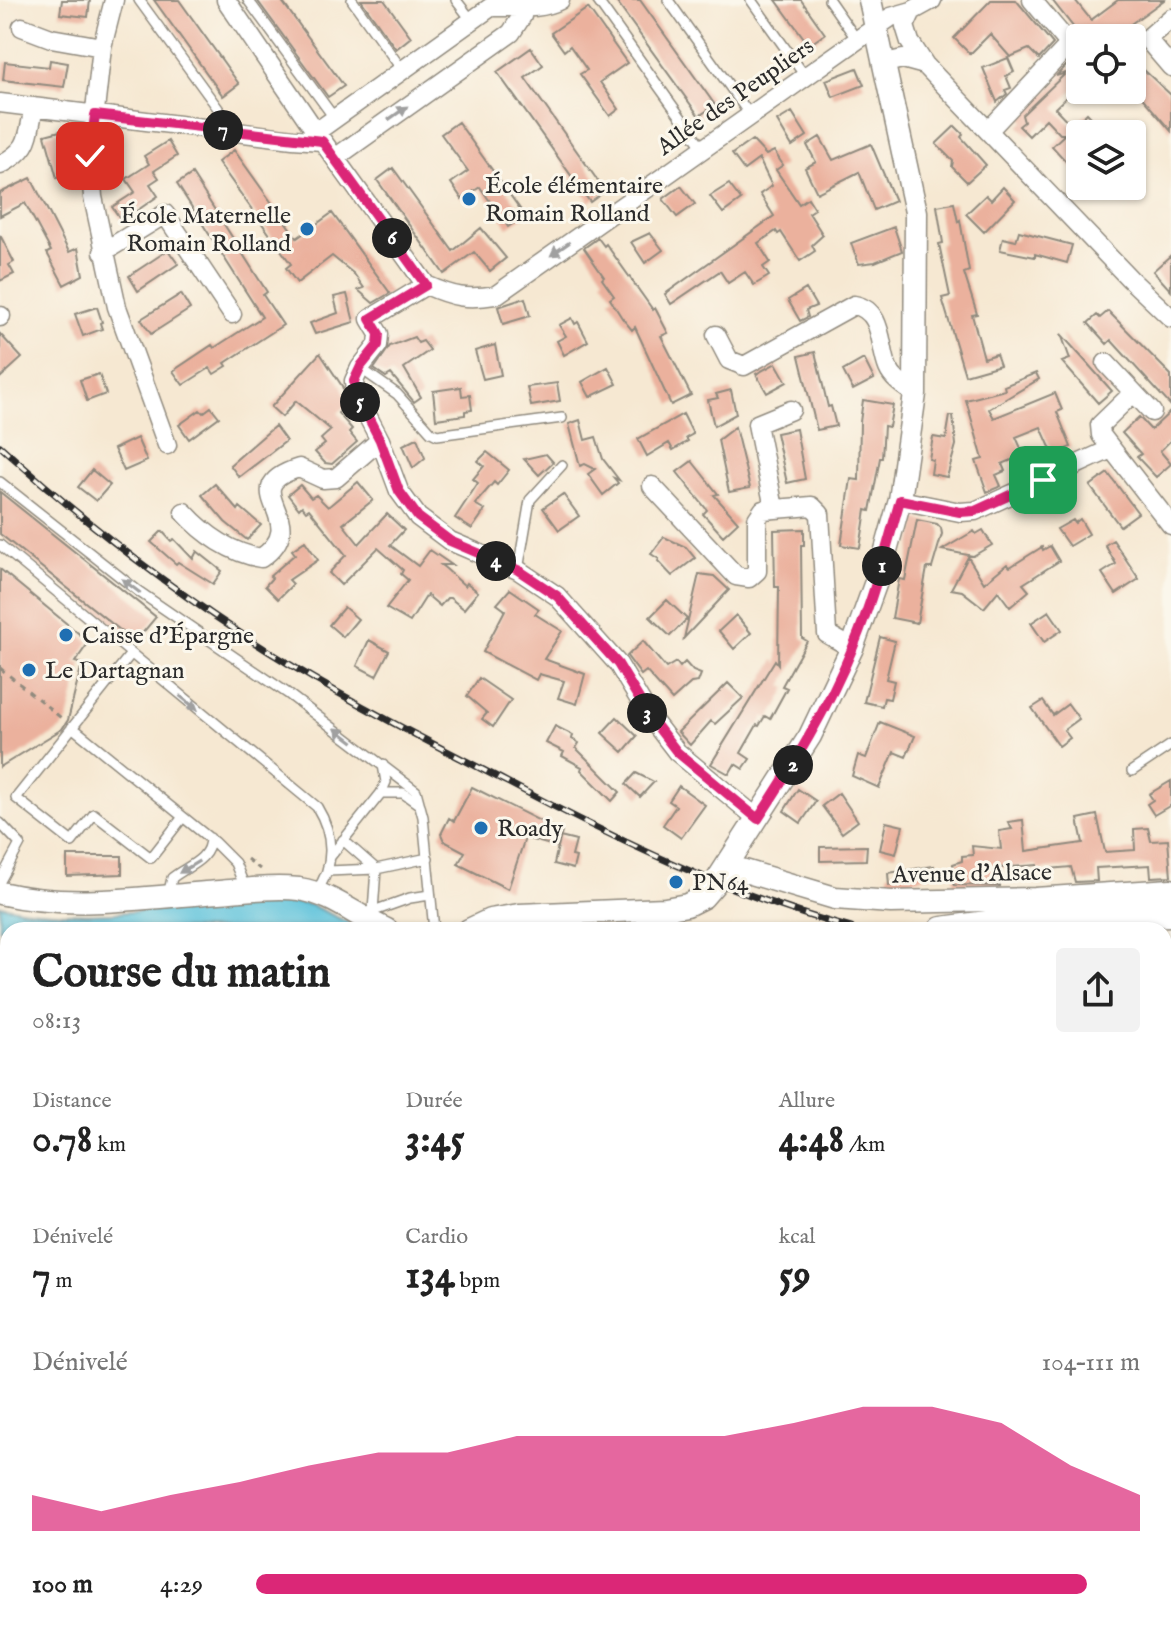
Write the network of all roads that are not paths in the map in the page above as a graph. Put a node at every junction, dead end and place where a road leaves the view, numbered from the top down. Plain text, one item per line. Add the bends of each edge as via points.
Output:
1 (114, 0) edge
2 (139, 0) edge
3 (352, 0) edge
4 (456, 0) edge
5 (560, 0) edge
6 (597, 0) edge
7 (668, 0) edge
8 (751, 0) edge
9 (829, 0) edge
10 (870, 0) edge
11 (932, 0) edge
12 (1032, 0) edge
13 (237, 2) edge
14 (522, 3) edge
15 (912, 11) junction
16 (1171, 18) edge
17 (472, 21) junction
18 (22, 27) dead end
19 (871, 34) junction
20 (102, 47) junction
21 (920, 57) junction
22 (885, 63) junction
23 (1171, 67) edge
24 (403, 71) junction
25 (805, 76) junction
26 (0, 103) edge
27 (34, 107) junction
28 (95, 115) junction
29 (750, 115) junction
30 (335, 119) junction
31 (988, 131) junction
32 (234, 132) junction
33 (319, 136) junction
34 (702, 147) junction
35 (335, 158) junction
36 (0, 165) edge
37 (103, 252) junction
38 (426, 285) junction
39 (232, 314) dead end
40 (1171, 318) edge
41 (716, 335) dead end
42 (1106, 363) dead end
43 (360, 368) junction
44 (1133, 393) junction
45 (915, 394) junction
46 (791, 410) dead end
47 (1152, 412) dead end
48 (562, 418) dead end
49 (380, 440) junction
50 (167, 445) dead end
51 (1111, 449) junction
52 (562, 465) dead end
53 (0, 482) edge
54 (652, 486) dead end
55 (900, 500) junction
56 (774, 508) junction
57 (184, 512) dead end
58 (1171, 525) edge
59 (0, 545) edge
60 (518, 570) junction
61 (852, 648) junction
62 (130, 655) junction
63 (72, 727) junction
64 (1171, 745) edge
65 (383, 765) junction
66 (1132, 771) dead end
67 (381, 793) junction
68 (420, 805) junction
69 (183, 817) junction
70 (0, 823) edge
71 (752, 828) junction
72 (210, 838) junction
73 (343, 840) junction
74 (330, 857) junction
75 (428, 858) junction
76 (728, 866) junction
77 (376, 869) junction
78 (328, 871) junction
79 (777, 879) junction
80 (0, 881) edge
81 (246, 890) junction
82 (1171, 890) edge
83 (0, 893) edge
84 (314, 894) junction
85 (430, 895) junction
86 (168, 896) junction
87 (1171, 913) edge
88 (375, 922) edge
89 (377, 922) edge
90 (378, 922) edge
91 (433, 922) edge
92 (486, 922) edge
93 (1002, 922) edge

1 - 20 street
2 - 32 lane
3 - 24 lane
4 - 17 lane
5 - 14 street via 543,8
6 - 34 lane
7 - 29 lane
8 - 25 lane
9 - 19 lane
10 - 19 street
11 - 15 street, Allée des Peupliers
12 - 31 street via 1067,47
13 - 30 lane
13 - 33 street
14 - 17 street via 491,7
35 -> 14 street via 511,33 522,16
15 - 19 street, Allée des Peupliers via 891,17
15 - 21 street via 905,26
16 - 23 street via 1147,39
17 - 24 street
18 - 20 street
19 - 21 street via 893,35
19 - 22 street
19 - 25 street, Allée des Peupliers
20 - 28 street
21 - 22 street
21 - 31 street
22 - 45 street via 916,212
24 - 30 street
25 - 29 street, Allée des Peupliers
26 - 27 street
27 - 28 street
27 - 36 street via 19,154
28 - 32 street
28 - 37 street via 90,156
29 - 34 street, Allée des Peupliers
30 - 33 street
31 - 40 street
32 - 33 street
33 - 35 street
34 -> 38 street, Allée des Peupliers via 496,295 471,299
35 - 38 street
37 - 39 street via 165,214
37 - 50 street via 117,307
38 - 43 street via 370,319 379,334 378,345
41 - 45 street via 729,360 744,366 854,305 862,307 881,336 888,368
42 - 44 street
43 - 48 lane via 390,388 437,435
43 - 49 street via 355,392
44 - 47 street
44 - 51 street via 1100,425
45 - 55 street
46 - 56 street via 757,424
49 - 57 street via 336,478 323,479 299,468 283,472 270,497 282,534 261,558 243,555 200,529
49 - 60 street via 399,491 418,517 450,541
51 - 55 street via 975,511
51 - 58 street
52 - 60 lane via 530,500
65 -> 53 lane via 156,604
54 - 56 street via 736,576 749,578 757,571 757,519 763,510
55 - 61 street
56 - 61 street via 812,506 820,514 827,634
59 - 62 lane
60 - 71 street via 557,596 618,664 677,752
61 - 71 street via 810,736
62 - 63 lane
62 -> 74 lane via 317,807 325,820
63 - 69 lane
63 - 69 lane via 16,798 72,842 94,814 151,858
64 - 66 lane
65 - 67 lane via 386,782
65 - 68 lane via 416,791
67 - 68 lane via 403,793
67 - 73 lane
68 - 75 lane
69 - 72 lane
70 - 80 lane via 20,844
71 - 76 street
71 - 79 street
72 - 81 lane via 235,863
72 -> 86 lane via 201,859 172,878
73 - 74 lane
73 - 77 lane
74 - 78 lane
75 - 77 lane
75 - 85 lane
76 - 79 street, Avenue d'Alsace
76 - 92 street via 703,897 687,905 519,915
77 - 78 lane
77 - 89 lane
78 - 84 lane
79 - 82 street, Avenue d'Alsace via 835,898 891,902
81 - 84 street via 299,889
81 - 86 street
83 - 86 street via 86,902
84 - 88 street
85 - 90 lane via 410,898
85 - 91 lane
87 - 93 main road

